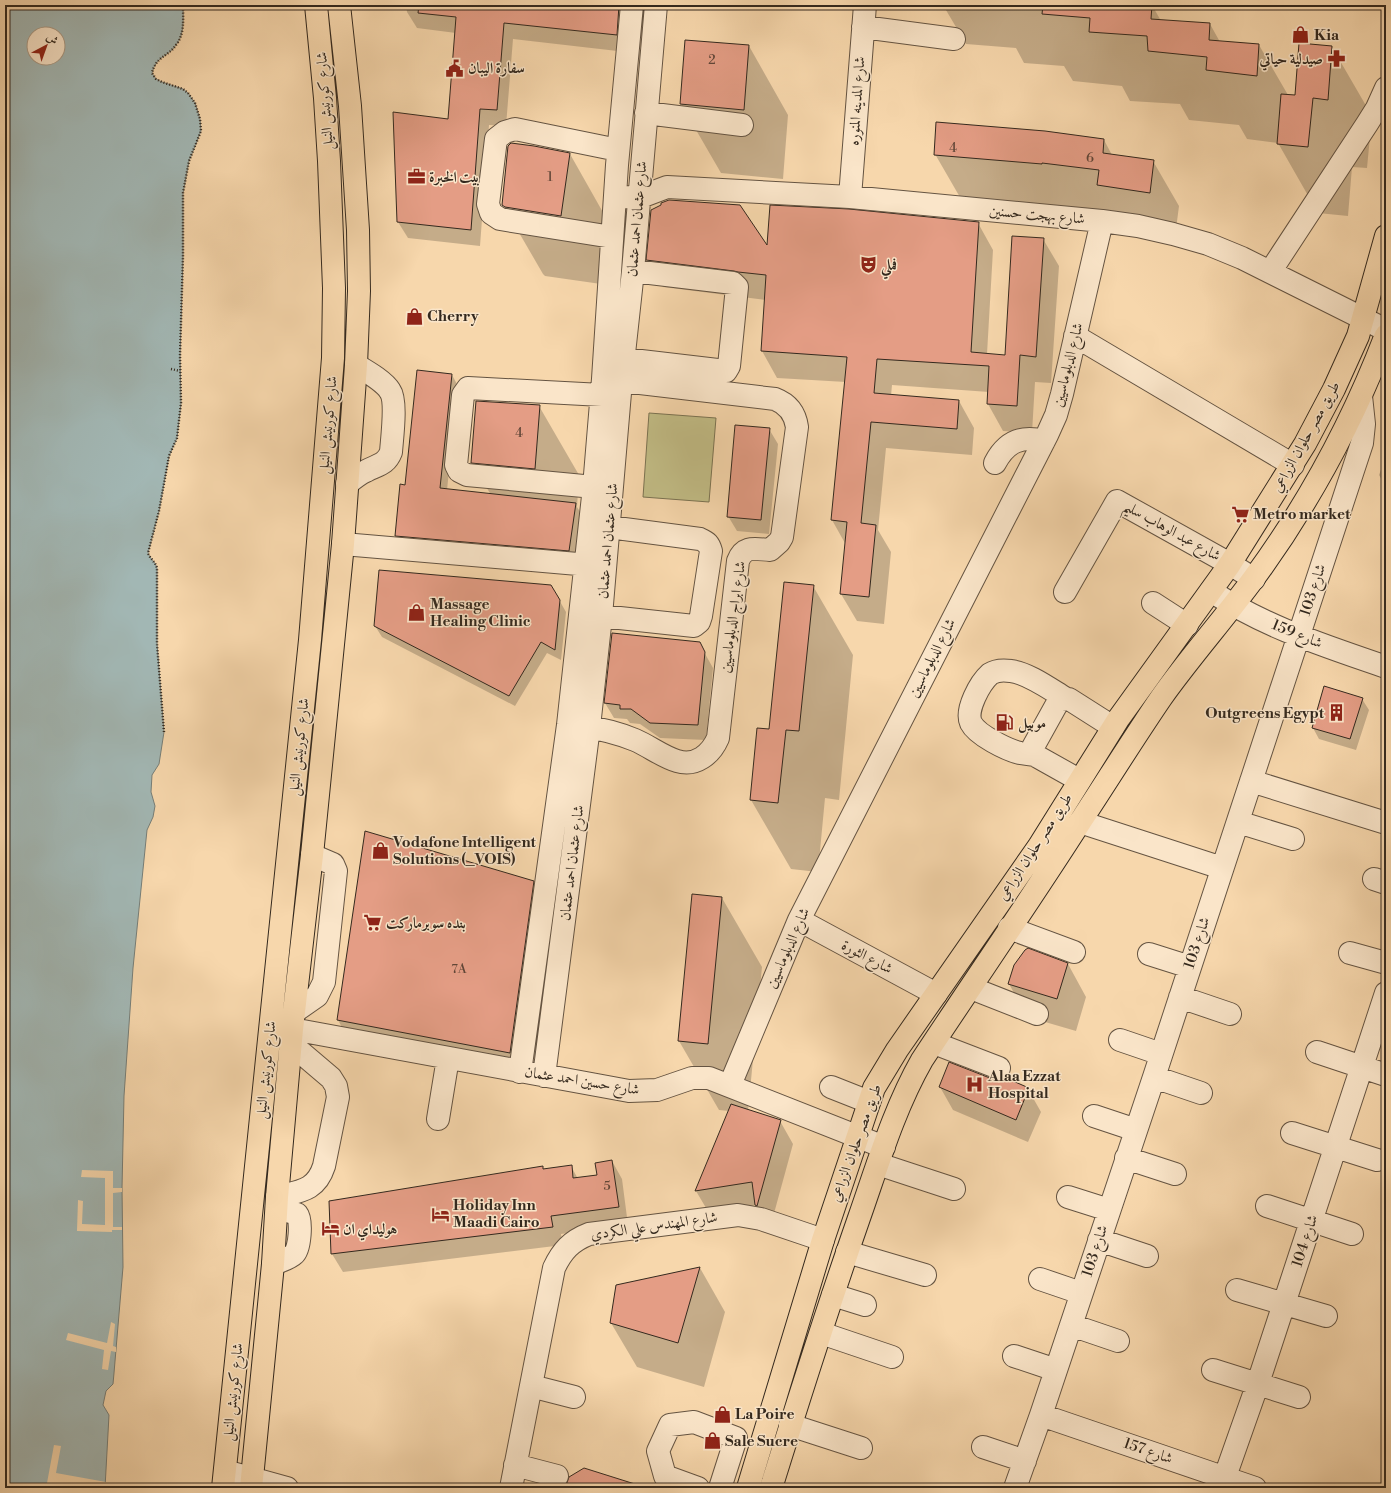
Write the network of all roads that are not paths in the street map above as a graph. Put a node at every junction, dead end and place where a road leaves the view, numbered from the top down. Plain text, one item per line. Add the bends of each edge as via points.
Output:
1 (316, 5) edge
2 (339, 5) edge
3 (632, 5) edge
4 (656, 5) edge
5 (865, 5) edge
6 (863, 27) junction
7 (954, 40) dead end
8 (1386, 88) edge
9 (646, 113) junction
10 (742, 125) dead end
11 (617, 158) junction
12 (641, 167) junction
13 (667, 188) junction
14 (614, 196) junction
15 (850, 197) junction
16 (638, 198) junction
17 (1102, 220) junction
18 (1386, 236) edge
19 (612, 238) junction
20 (633, 271) junction
21 (1270, 272) junction
22 (1363, 318) junction
23 (1386, 330) edge
24 (1386, 335) edge
25 (1075, 336) junction
26 (624, 359) junction
27 (356, 365) junction
28 (609, 385) junction
29 (1361, 396) junction
30 (1044, 441) junction
31 (995, 463) dead end
32 (1293, 465) junction
33 (347, 484) junction
34 (594, 487) junction
35 (609, 527) junction
36 (343, 544) junction
37 (1230, 564) junction
38 (596, 565) junction
39 (1254, 579) junction
40 (1211, 591) junction
41 (1065, 592) dead end
42 (1153, 603) dead end
43 (1233, 606) junction
44 (601, 616) junction
45 (1187, 625) junction
46 (1298, 636) junction
47 (1386, 667) edge
48 (1065, 698) junction
49 (579, 726) junction
50 (1113, 727) junction
51 (1035, 755) junction
52 (1079, 780) junction
53 (1251, 781) junction
54 (1080, 822) junction
55 (1238, 822) junction
56 (1386, 824) edge
57 (1293, 839) dead end
58 (1222, 868) junction
59 (546, 892) junction
60 (568, 896) junction
61 (799, 920) junction
62 (1010, 928) junction
63 (1074, 952) dead end
64 (1350, 953) dead end
65 (1149, 954) dead end
66 (1386, 963) edge
67 (1190, 967) junction
68 (970, 988) junction
69 (1386, 993) edge
70 (936, 994) junction
71 (1180, 997) junction
72 (1037, 1014) dead end
73 (1230, 1014) dead end
74 (292, 1028) junction
75 (1120, 1040) dead end
76 (934, 1042) junction
77 (1316, 1052) dead end
78 (1161, 1054) junction
79 (448, 1058) junction
80 (1362, 1067) junction
81 (999, 1068) dead end
82 (520, 1072) junction
83 (1386, 1075) edge
84 (544, 1076) junction
85 (1154, 1077) junction
86 (730, 1085) junction
87 (831, 1087) dead end
88 (1201, 1093) dead end
89 (869, 1102) junction
90 (1094, 1116) dead end
91 (438, 1119) dead end
92 (1136, 1130) junction
93 (1292, 1133) dead end
94 (857, 1136) junction
95 (1336, 1147) junction
96 (881, 1156) junction
97 (1126, 1158) junction
98 (1377, 1160) dead end
99 (1175, 1174) dead end
100 (954, 1189) dead end
101 (1068, 1197) dead end
102 (277, 1202) junction
103 (1267, 1206) dead end
104 (1109, 1210) junction
105 (1312, 1220) junction
106 (1352, 1234) dead end
107 (823, 1240) junction
108 (1099, 1240) junction
109 (847, 1252) junction
110 (1147, 1256) dead end
111 (925, 1275) dead end
112 (1040, 1279) dead end
113 (1237, 1290) dead end
114 (1082, 1293) junction
115 (833, 1295) junction
116 (1284, 1304) junction
117 (865, 1305) dead end
118 (1326, 1316) dead end
119 (1071, 1325) junction
120 (821, 1334) junction
121 (1118, 1341) dead end
122 (1014, 1356) dead end
123 (892, 1357) dead end
124 (1056, 1370) junction
125 (1213, 1370) dead end
126 (1258, 1383) junction
127 (531, 1386) junction
128 (1299, 1396) dead end
129 (574, 1397) dead end
130 (1042, 1415) junction
131 (790, 1425) junction
132 (983, 1447) dead end
133 (861, 1448) dead end
134 (1025, 1461) junction
135 (515, 1465) junction
136 (558, 1476) dead end
137 (224, 1480) edge
138 (252, 1483) edge
139 (1223, 1483) edge
140 (287, 1488) edge
141 (511, 1488) edge
142 (698, 1488) edge
143 (720, 1488) edge
144 (748, 1488) edge
145 (771, 1488) edge
146 (1016, 1488) edge
147 (1255, 1488) edge

1 - 137 main road, شارع كورنيش النيل via 329,161 334,288 333,358 310,640
2 - 27 main road, شارع كورنيش النيل via 350,106 358,230
3 - 11 street, شارع عثمان احمد عثمان
4 - 9 street, شارع عثمان احمد عثمان
5 - 6 street, شارع المدينه المنوره
6 - 7 street
6 - 15 street, شارع المدينه المنوره
8 - 21 street via 1367,124
9 - 10 street
9 - 12 street, شارع عثمان احمد عثمان
11 - 12 street
11 - 14 street, شارع عثمان احمد عثمان
11 - 19 street via 515,129 505,132 496,139 488,204 491,213 500,220
12 - 13 street
12 - 16 street, شارع عثمان احمد عثمان
13 - 15 street, شارع بهجت حسنين
13 - 16 street, شارع بهجت حسنين
14 - 16 street
14 - 19 street, شارع عثمان احمد عثمان
15 - 17 street, شارع بهجت حسنين
16 - 20 street, شارع عثمان احمد عثمان
17 - 21 street, شارع بهجت حسنين via 1138,226 1208,244
17 - 25 street, شارع الدبلوماسيين
18 - 22 main road, طريق مصر حلوان الزراعي
19 - 28 street, شارع عثمان احمد عثمان
20 - 26 street, شارع عثمان احمد عثمان
20 - 26 street via 733,283 737,288 729,366 726,371
21 - 22 street, شارع بهجت حسنين
22 - 23 street, شارع بهجت حسنين
22 - 32 main road, طريق مصر حلوان الزراعي via 1334,389
24 - 29 main road, طريق مصر حلوان الزراعي
25 - 30 street, شارع الدبلوماسيين via 1056,415
25 - 32 street
26 - 28 street, شارع عثمان احمد عثمان
27 - 33 main road, شارع كورنيش النيل
27 - 33 street via 384,384 394,399 391,452 383,464 367,470
28 - 34 street, شارع عثمان احمد عثمان
28 - 34 street via 468,388 463,395 456,465 459,471 464,474
28 - 35 street, شارع عثمان احمد عثمان
28 - 49 street, شارع ابراج الدبلوماسيين via 775,399 793,412 797,427 782,537 770,550 744,551 738,561 718,738 714,747 698,760 688,763 677,762 622,735
29 - 39 main road, طريق مصر حلوان الزراعي via 1312,490
29 - 46 street, شارع 103 via 1364,424 1362,443
30 - 31 street via 1034,438 1015,441 1006,447
30 - 61 street, شارع الدبلوماسيين
32 - 37 main road, طريق مصر حلوان الزراعي
33 - 36 main road, شارع كورنيش النيل
34 - 38 street, شارع عثمان احمد عثمان
35 - 38 street, شارع عثمان احمد عثمان
35 - 44 street via 700,539 706,541 710,551 701,616 694,626
36 - 38 street
36 - 74 main road, شارع كورنيش النيل
37 - 39 street, شارع عبد الوهاب سليم
37 - 40 main road, طريق مصر حلوان الزراعي
37 - 41 street, شارع عبد الوهاب سليم via 1118,501
38 - 44 street, شارع عثمان احمد عثمان
38 - 49 street, شارع عثمان احمد عثمان
39 - 43 main road, طريق مصر حلوان الزراعي
40 - 43 street, شارع 159
40 - 45 main road, طريق مصر حلوان الزراعي
42 - 45 street
43 - 46 street, شارع 159
43 - 54 main road, طريق مصر حلوان الزراعي via 1163,696
44 - 49 street, شارع عثمان احمد عثمان
45 - 50 main road, طريق مصر حلوان الزراعي
46 - 47 street, شارع 159
46 - 53 street, شارع 103
48 - 50 street
48 - 51 street via 1058,702 1033,747
48 - 51 street via 1022,673 1000,670 991,673 985,680 972,704 969,713 976,730 1019,753
49 - 59 street, شارع عثمان احمد عثمان
49 - 60 street, شارع عثمان احمد عثمان
50 - 52 main road, طريق مصر حلوان الزراعي
51 - 52 street
52 - 70 main road, طريق مصر حلوان الزراعي via 1039,846
53 - 55 street, شارع 103
53 - 56 street
54 - 58 street
54 - 62 main road, طريق مصر حلوان الزراعي
55 - 57 street
55 - 58 street, شارع 103
58 - 67 street, شارع 103
59 - 60 street
59 - 82 street, شارع عثمان احمد عثمان
60 - 84 street, شارع عثمان احمد عثمان
61 - 70 street, شارع الثورة
61 - 86 street, شارع الدبلوماسيين
62 - 63 street
62 - 68 main road, طريق مصر حلوان الزراعي
64 - 66 street
65 - 67 street
67 - 71 street, شارع 103
68 - 72 street
68 - 76 main road, طريق مصر حلوان الزراعي
69 - 80 street, شارع 104
70 - 89 main road, طريق مصر حلوان الزراعي via 888,1062
71 - 73 street
71 - 78 street, شارع 103
74 - 79 street, شارع حسين احمد عثمان
74 - 102 main road, شارع كورنيش النيل
74 - 102 street via 331,1078 338,1096 321,1176 315,1184
75 - 78 street
76 - 81 street
76 - 96 main road, طريق مصر حلوان الزراعي via 908,1085
77 - 80 street
78 - 85 street, شارع 103
79 - 82 street, شارع حسين احمد عثمان
79 - 91 street
80 - 83 street
80 - 95 street, شارع 104
82 - 84 street, شارع حسين احمد عثمان
84 - 86 street, شارع حسين احمد عثمان via 629,1091 657,1090 700,1077
85 - 88 street
85 - 92 street, شارع 103
86 - 94 street, شارع حسين احمد عثمان
87 - 89 street
89 - 94 main road, طريق مصر حلوان الزراعي
90 - 92 street
92 - 97 street, شارع 103
93 - 95 street
94 - 96 street, شارع حسين احمد عثمان
94 - 107 main road, طريق مصر حلوان الزراعي
95 - 98 street
95 - 105 street, شارع 104
96 - 100 street, شارع حسين احمد عثمان
96 - 109 main road, طريق مصر حلوان الزراعي
97 - 99 street
97 - 104 street, شارع 103
101 - 104 street
102 - 138 main road, شارع كورنيش النيل
103 - 105 street
104 - 108 street, شارع 103
105 - 106 street
105 - 116 street, شارع 104
107 - 127 street, شارع المهندس علي الكردي via 761,1219 738,1216 601,1232 577,1239 559,1256 554,1268
107 - 144 main road, طريق مصر حلوان الزراعي
108 - 110 street
108 - 114 street, شارع 103
109 - 111 street
109 - 115 main road, طريق مصر حلوان الزراعي
112 - 114 street
113 - 116 street
114 - 119 street, شارع 103
115 - 117 street
115 - 120 main road, طريق مصر حلوان الزراعي
116 - 118 street
116 - 126 street, شارع 104
119 - 121 street
119 - 124 street, شارع 103
120 - 123 street
120 - 131 main road, طريق مصر حلوان الزراعي
122 - 124 street
124 - 130 street, شارع 103
125 - 126 street
126 - 128 street
126 - 139 street, شارع 104
127 - 129 street
127 - 135 street, شارع المهندس علي الكردي
130 - 134 street, شارع 103
130 - 139 street, شارع 157
131 - 133 street
131 - 145 main road, طريق مصر حلوان الزراعي
132 - 134 street
134 - 146 street, شارع 103
135 - 136 street
135 - 141 street, شارع المهندس علي الكردي
137 - 138 street
138 - 140 street
139 - 147 street, شارع 157
142 - 143 street via 665,1476 658,1451 670,1425 694,1422 736,1438

